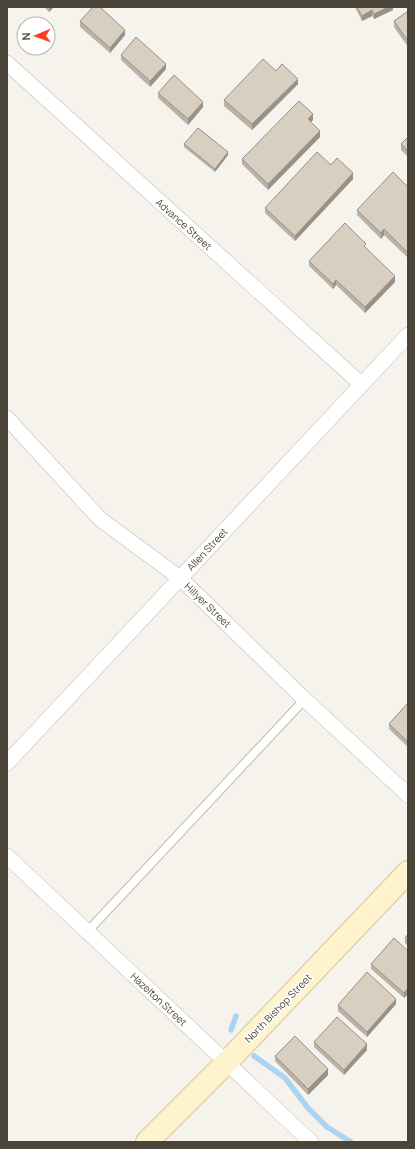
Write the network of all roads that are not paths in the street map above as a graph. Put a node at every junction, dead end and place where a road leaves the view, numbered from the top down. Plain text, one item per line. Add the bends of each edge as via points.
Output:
1 (7, 63) edge
2 (408, 336) edge
3 (361, 384) junction
4 (7, 418) edge
5 (180, 578) junction
6 (305, 700) junction
7 (7, 763) edge
8 (408, 796) edge
9 (7, 856) edge
10 (408, 872) edge
11 (87, 932) junction
12 (226, 1063) junction
13 (147, 1142) edge
14 (311, 1142) edge

1 - 3 street, Advance Street
2 - 3 street, Allen Street
3 - 5 street, Allen Street
4 - 5 street, Hillyer Street via 100,519
5 - 6 street, Hillyer Street
5 - 7 street, Allen Street
6 - 8 street, Hillyer Street
6 - 11 lane
9 - 11 street, Hazelton Street
10 - 12 street, North Bishop Street
11 - 12 street, Hazelton Street
12 - 13 street, North Bishop Street
12 - 14 street, Hazelton Street

